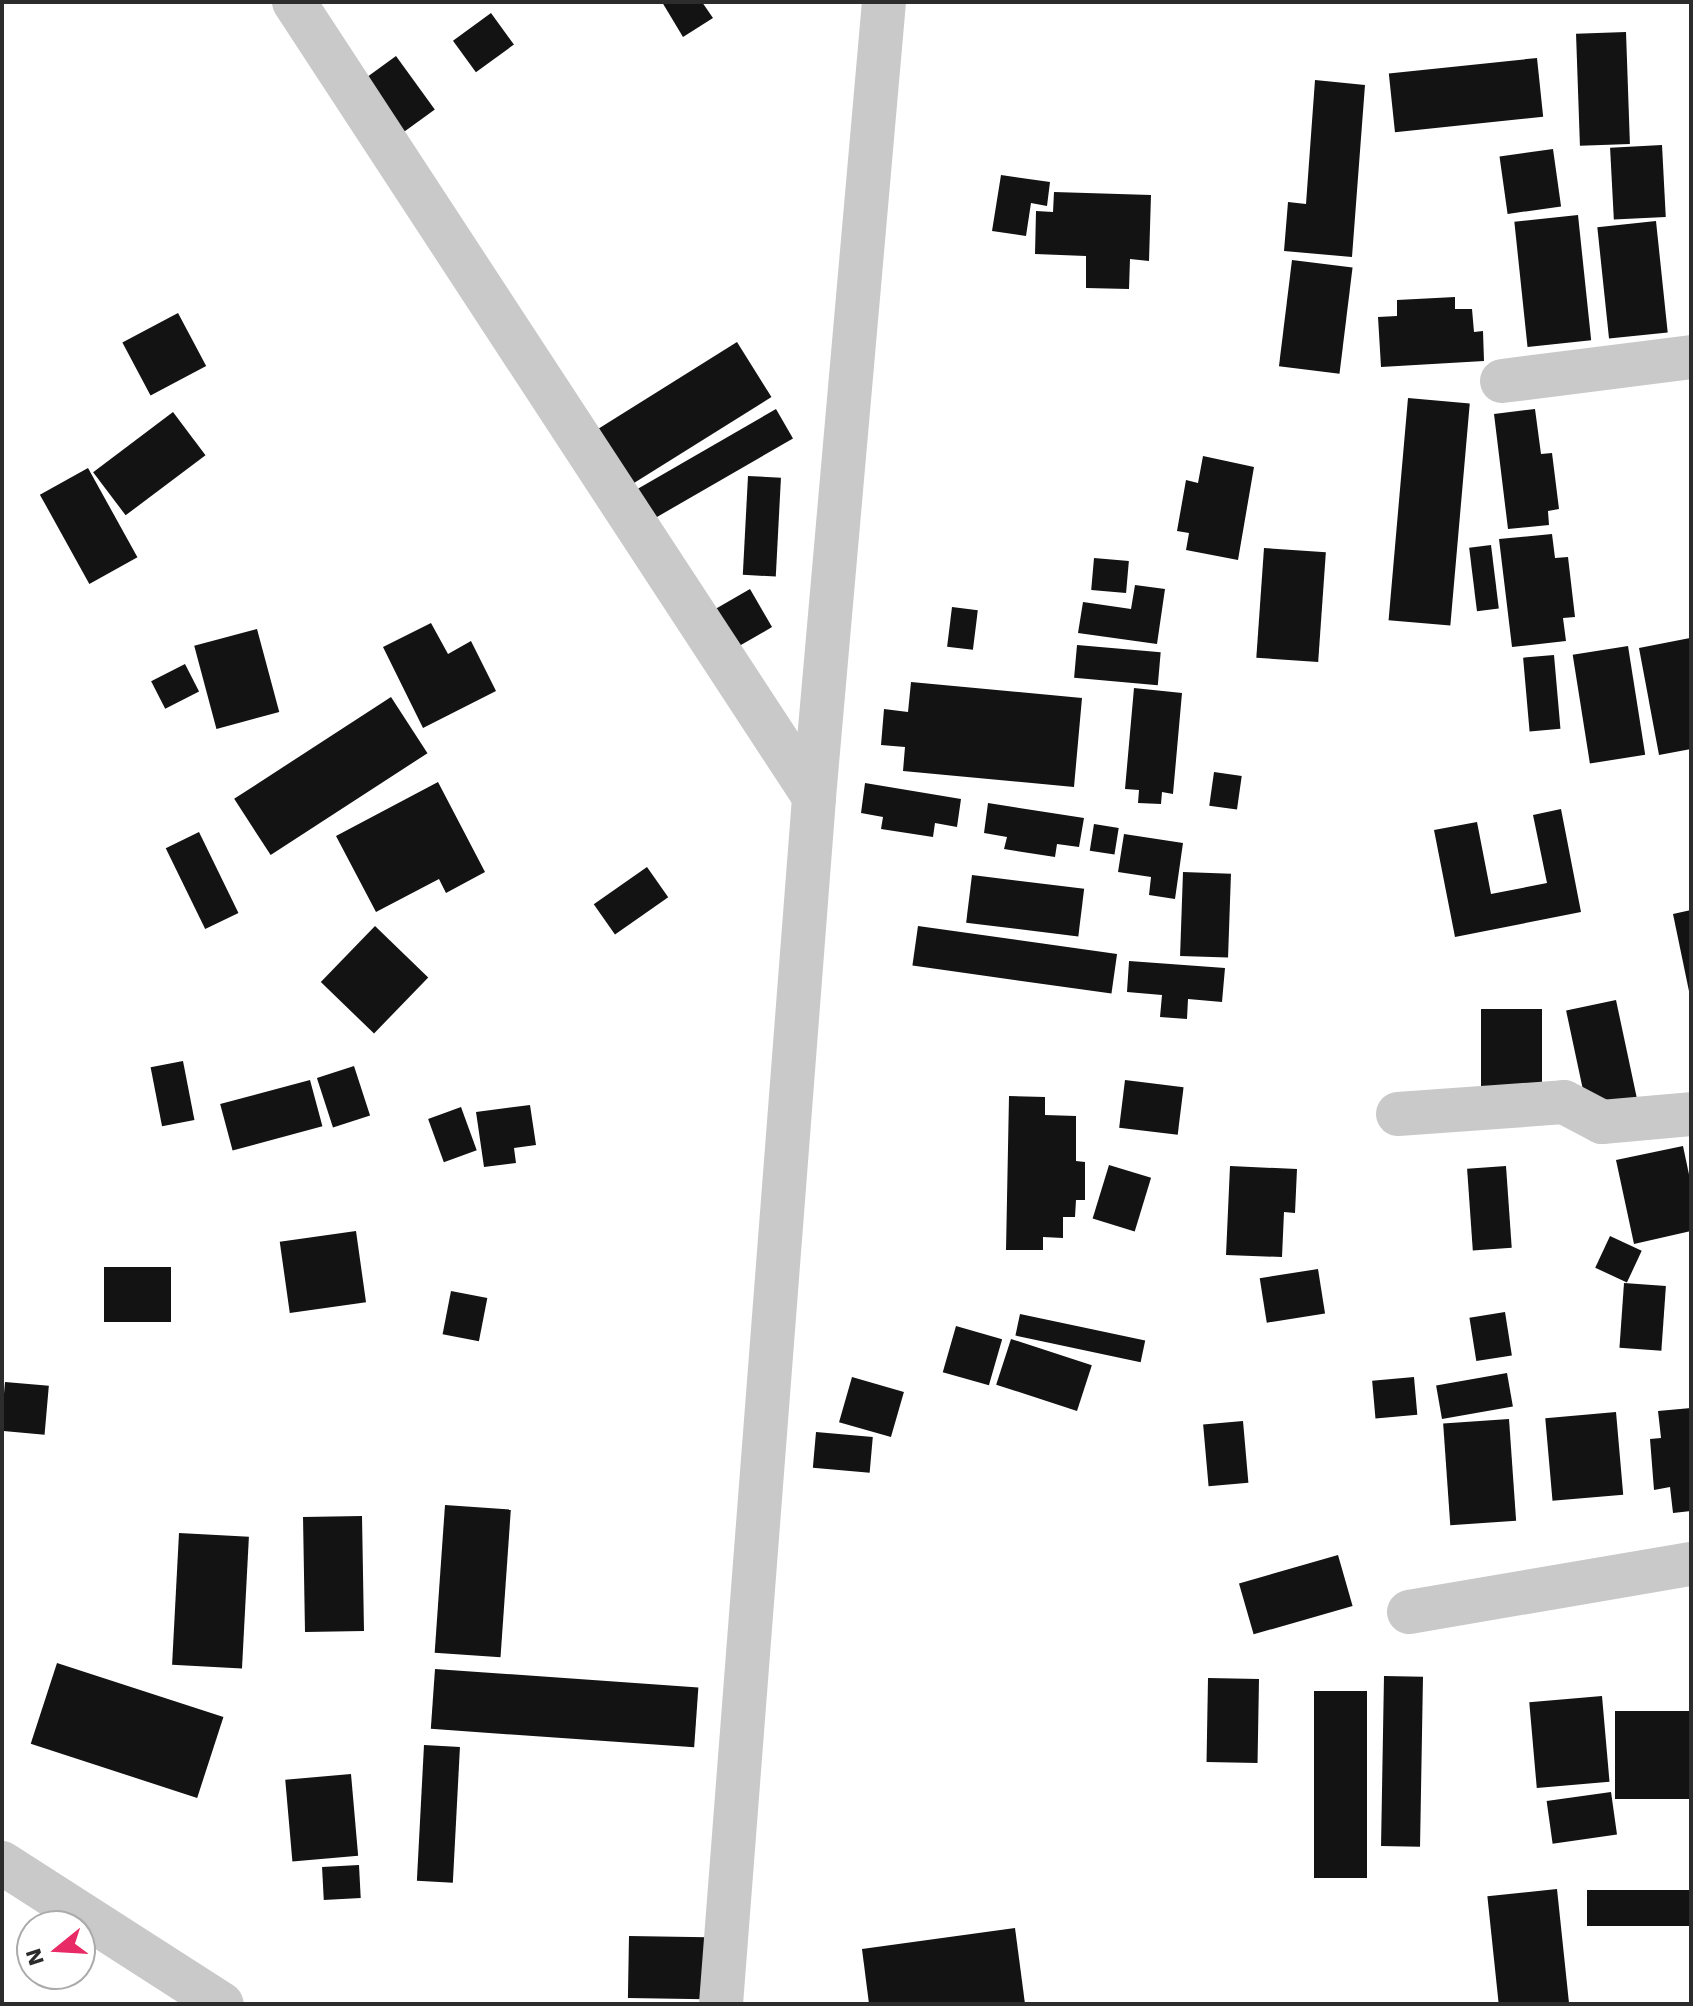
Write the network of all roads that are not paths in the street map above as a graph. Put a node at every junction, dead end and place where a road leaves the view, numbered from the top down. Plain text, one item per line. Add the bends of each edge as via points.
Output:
1 (294, 2) edge
2 (884, 2) edge
3 (1691, 357) edge
4 (1502, 381) dead end
5 (814, 797) junction
6 (1398, 1114) dead end
7 (1691, 1114) edge
8 (1691, 1564) edge
9 (1409, 1612) dead end
10 (2, 1863) edge
11 (222, 2004) edge
12 (721, 2004) edge

1 - 5 street
2 - 5 street
3 - 4 street
5 - 12 street
6 - 7 street via 1564,1102 1602,1122
8 - 9 street
10 - 11 street

